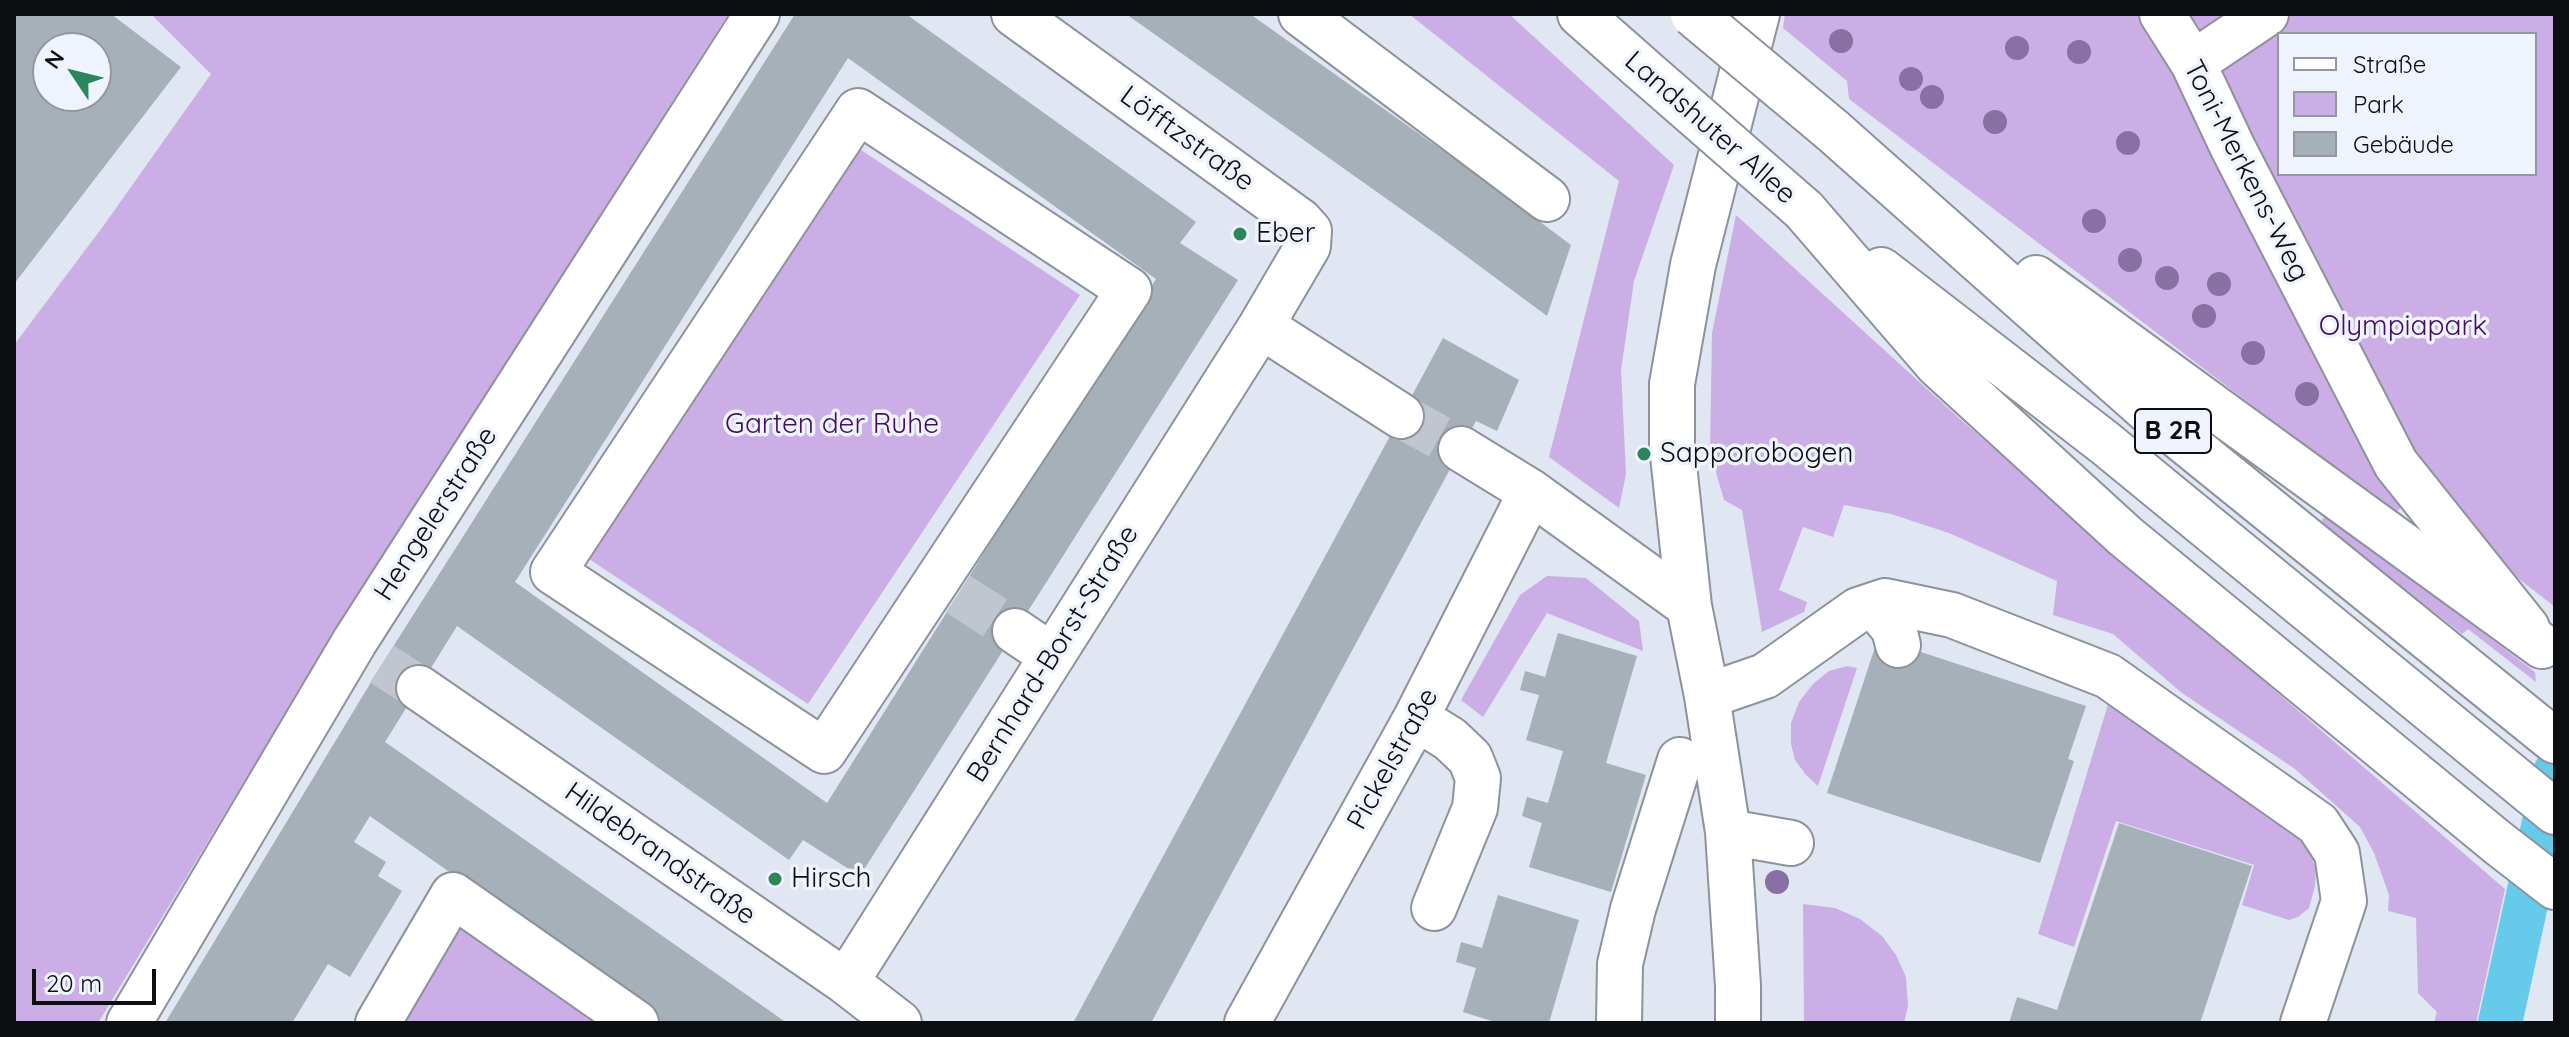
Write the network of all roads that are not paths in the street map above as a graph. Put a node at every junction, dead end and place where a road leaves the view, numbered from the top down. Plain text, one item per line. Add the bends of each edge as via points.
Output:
1 (757, 14) edge
2 (1014, 14) edge
3 (1301, 14) edge
4 (1580, 14) edge
5 (1693, 14) edge
6 (1757, 14) edge
7 (2162, 14) edge
8 (2266, 14) edge
9 (2193, 63) junction
10 (1832, 130) junction
11 (1547, 199) dead end
12 (1804, 210) junction
13 (1261, 326) junction
14 (1401, 416) tunnel mouth
15 (1461, 449) tunnel mouth
16 (1531, 492) junction
17 (948, 587) joint
18 (1874, 605) junction
19 (1689, 606) junction
20 (1015, 631) tunnel mouth
21 (1898, 645) dead end
22 (1052, 656) junction
23 (419, 688) tunnel mouth
24 (1707, 696) junction
25 (1416, 718) junction
26 (2540, 730) edge
27 (1680, 760) dead end
28 (2555, 812) edge
29 (1728, 832) junction
30 (1791, 843) dead end
31 (2555, 887) edge
32 (1434, 908) dead end
33 (846, 982) junction
34 (129, 1023) edge
35 (378, 1023) edge
36 (636, 1023) edge
37 (899, 1023) edge
38 (1247, 1023) edge
39 (1619, 1023) edge
40 (1738, 1023) edge
41 (2303, 1023) edge

1 - 34 main road, Hengelerstraße via 369,652
2 - 13 main road, Löfftzstraße via 1309,231 1308,246
3 - 11 main road
4 - 12 main road, Landshuter Allee / B 2R, bridge
5 - 10 main road, B 2R, bridge
6 - 19 main road via 1693,265 1672,384 1672,446
7 - 9 main road, Toni-Merkens-Weg
8 - 9 main road
9 - 10 main road, Toni-Merkens-Weg via 2396,464 2542,646
10 - 26 main road, B 2R via 2162,423
12 - 28 main road, B 2R via 2105,443
12 - 31 main road via 1938,365 2102,514
13 - 14 main road
13 - 22 main road, Bernhard-Borst-Straße
15 - 16 main road
16 - 19 main road
16 - 25 main road, Pickelstraße
17 - 17 main road via 1129,290 858,111 553,572 824,751
18 - 21 main road via 1894,629
18 - 24 main road via 1858,610 1765,676
18 - 41 main road via 1885,601 1952,615 2076,684 2114,680 2318,824 2337,853 2344,901
19 - 24 main road
20 - 22 main road
22 - 33 main road, Bernhard-Borst-Straße
23 - 33 main road, Hildebrandstraße
24 - 29 main road
25 - 32 main road via 1470,758 1478,778 1475,808
25 - 38 main road, Pickelstraße
27 - 39 main road via 1620,964
29 - 30 main road
29 - 40 main road
33 - 37 main road, Hildebrandstraße
35 - 36 main road via 453,895

